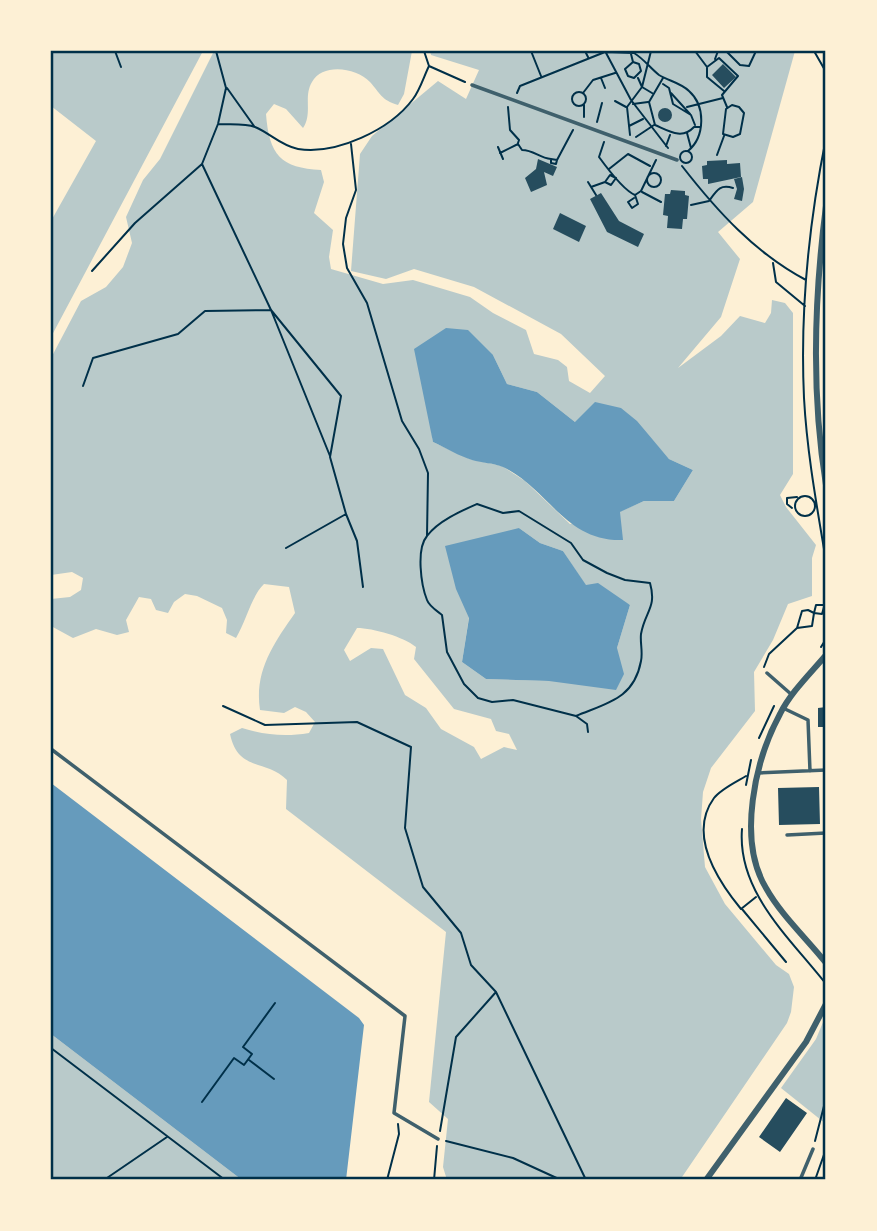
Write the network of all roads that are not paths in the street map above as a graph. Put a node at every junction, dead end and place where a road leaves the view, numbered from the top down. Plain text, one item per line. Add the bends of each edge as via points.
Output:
1 (472, 85) road end
2 (677, 160) road end
3 (826, 206) edge
4 (826, 485) edge
5 (826, 655) edge
6 (767, 673) road end
7 (792, 695) junction
8 (783, 708) junction
9 (51, 750) edge
10 (826, 770) edge
11 (810, 771) junction
12 (756, 773) junction
13 (826, 833) edge
14 (788, 835) dead end
15 (826, 963) edge
16 (826, 1004) edge
17 (438, 1139) road end
18 (813, 1149) road end
19 (705, 1180) edge
20 (800, 1180) edge

1 - 2 lane
3 - 4 street via 816,325 818,416
5 - 7 street
6 - 7 lane
7 - 8 street
8 - 11 lane via 808,720
8 - 12 street
9 - 17 lane via 405,1016 394,1113
10 - 11 lane
11 - 12 lane
12 - 15 street via 753,846 766,890
13 - 14 lane
16 - 19 street via 806,1042
18 - 20 lane

